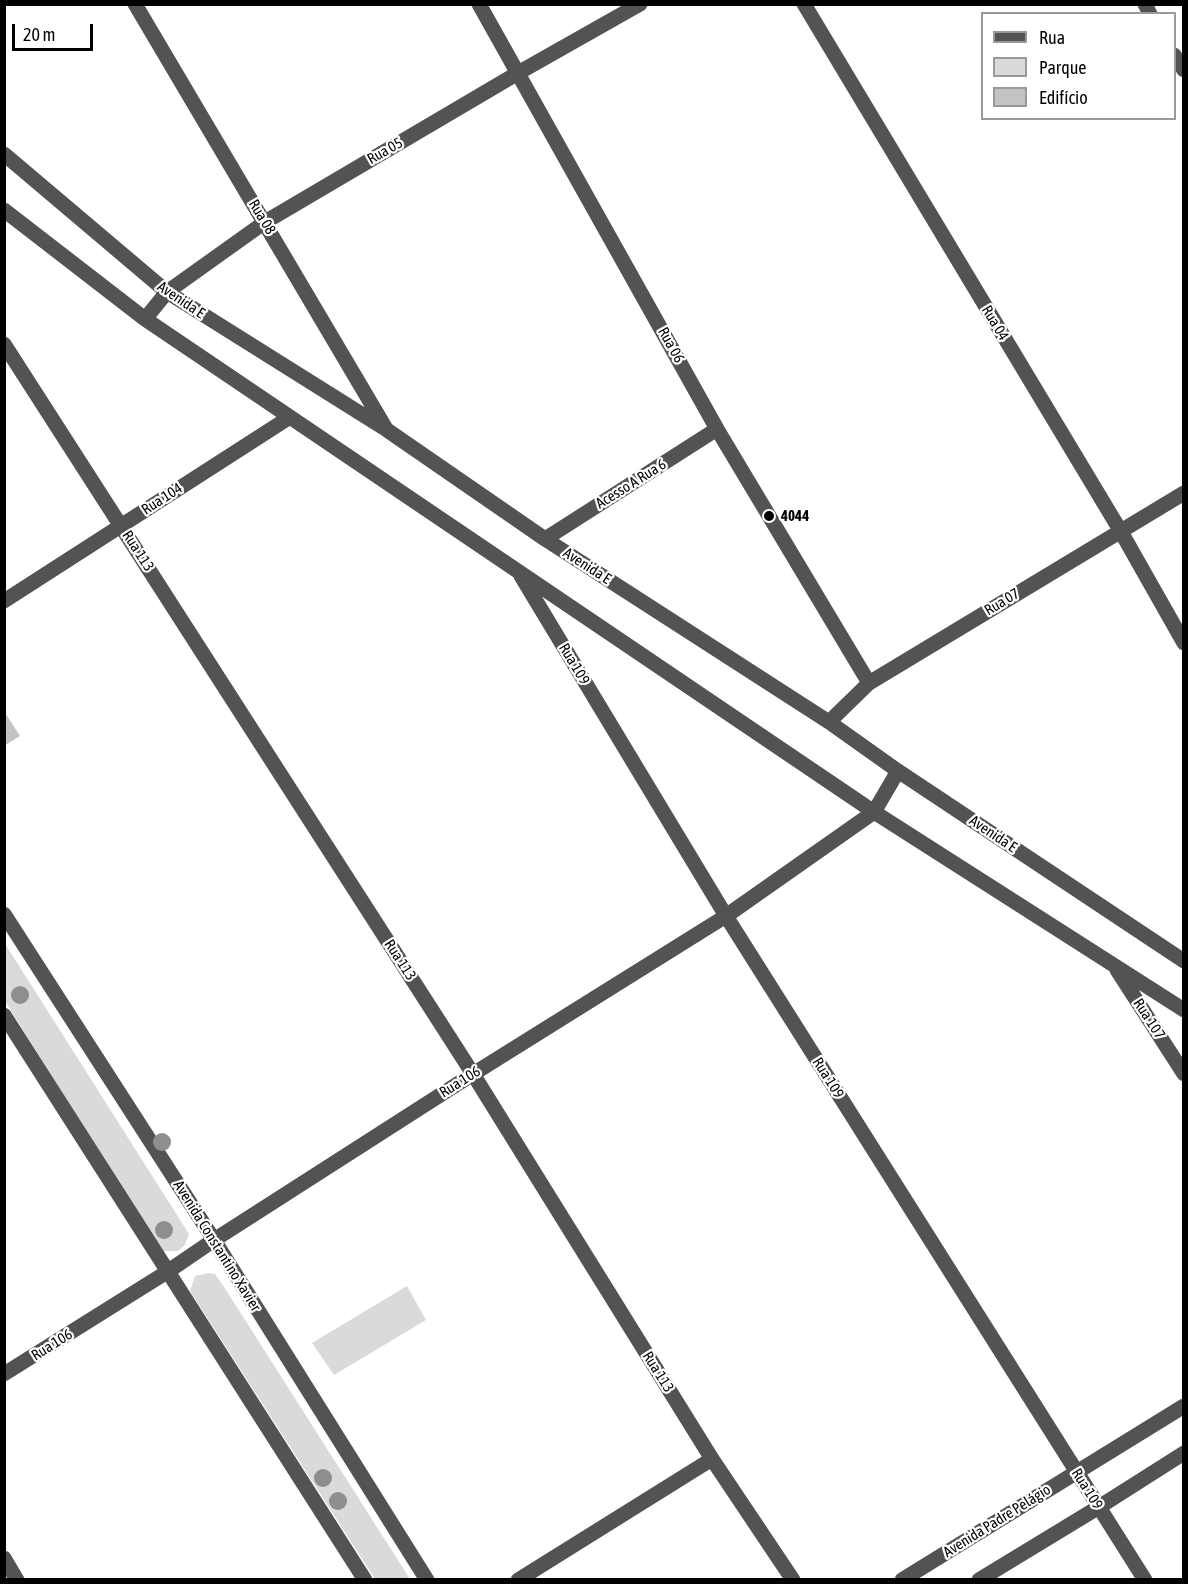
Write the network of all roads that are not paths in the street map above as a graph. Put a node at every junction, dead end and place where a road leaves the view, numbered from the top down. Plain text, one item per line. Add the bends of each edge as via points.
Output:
1 (135, 4) edge
2 (479, 4) edge
3 (640, 4) edge
4 (804, 4) edge
5 (518, 73) junction
6 (4, 154) edge
7 (4, 210) edge
8 (265, 222) junction
9 (167, 292) junction
10 (145, 319) junction
11 (4, 344) edge
12 (290, 417) junction
13 (717, 429) junction
14 (387, 430) junction
15 (1184, 493) edge
16 (121, 525) junction
17 (1120, 530) junction
18 (545, 539) junction
19 (519, 572) junction
20 (4, 601) edge
21 (1184, 643) edge
22 (869, 683) junction
23 (829, 722) junction
24 (898, 771) junction
25 (874, 812) junction
26 (4, 914) edge
27 (726, 916) junction
28 (1184, 961) edge
29 (1114, 965) junction
30 (1184, 1010) edge
31 (4, 1016) edge
32 (473, 1074) junction
33 (1184, 1074) edge
34 (214, 1240) junction
35 (167, 1272) junction
36 (4, 1374) edge
37 (1184, 1406) edge
38 (1184, 1453) edge
39 (712, 1459) junction
40 (1077, 1471) junction
41 (1098, 1508) junction
42 (4, 1558) edge
43 (17, 1580) edge
44 (365, 1580) edge
45 (427, 1580) edge
46 (518, 1580) edge
47 (793, 1580) edge
48 (902, 1580) edge
49 (979, 1580) edge
50 (1145, 1580) edge

1 - 8 street, Rua 08
2 - 5 street, Rua 06
3 - 5 street, Rua 05
4 - 17 street, Rua 04
5 - 8 street, Rua 05
5 - 13 street, Rua 06
6 - 9 street, Avenida E
7 - 10 street
8 - 9 street, Rua 05
8 - 14 street, Rua 08
9 - 10 street, Rua 05
9 - 14 street, Avenida E
10 - 12 street
11 - 16 street, Rua 113
12 - 16 street, Rua 104
12 - 19 street
13 - 18 street, Acesso A Rua 6
13 - 22 street, Rua 06
14 - 18 street, Avenida E
15 - 17 street, Rua 07
16 - 20 street, Rua 104
16 - 32 street, Rua 113
17 - 21 street, Rua 04
17 - 22 street, Rua 07
18 - 23 street, Avenida E
19 - 25 street
19 - 27 street, Rua 109
22 - 23 street, Rua 07
23 - 24 street, Avenida E
24 - 25 street, Rua 106
24 - 28 street, Avenida E
25 - 27 street, Rua 106
25 - 29 street
26 - 34 street, Avenida Constantino Xavier
27 - 32 street, Rua 106
27 - 40 street, Rua 109
29 - 30 street
29 - 33 street, Rua 107
31 - 35 street
32 - 34 street, Rua 106
32 - 39 street, Rua 113
34 - 35 street, Rua 106
34 - 45 street, Avenida Constantino Xavier
35 - 36 street, Rua 106
35 - 44 street
37 - 40 street, Avenida Padre Pelágio
38 - 41 street
39 - 46 street
39 - 47 street, Rua 113
40 - 41 street, Rua 109
40 - 48 street, Avenida Padre Pelágio
41 - 49 street
41 - 50 street, Rua 109
42 - 43 street

